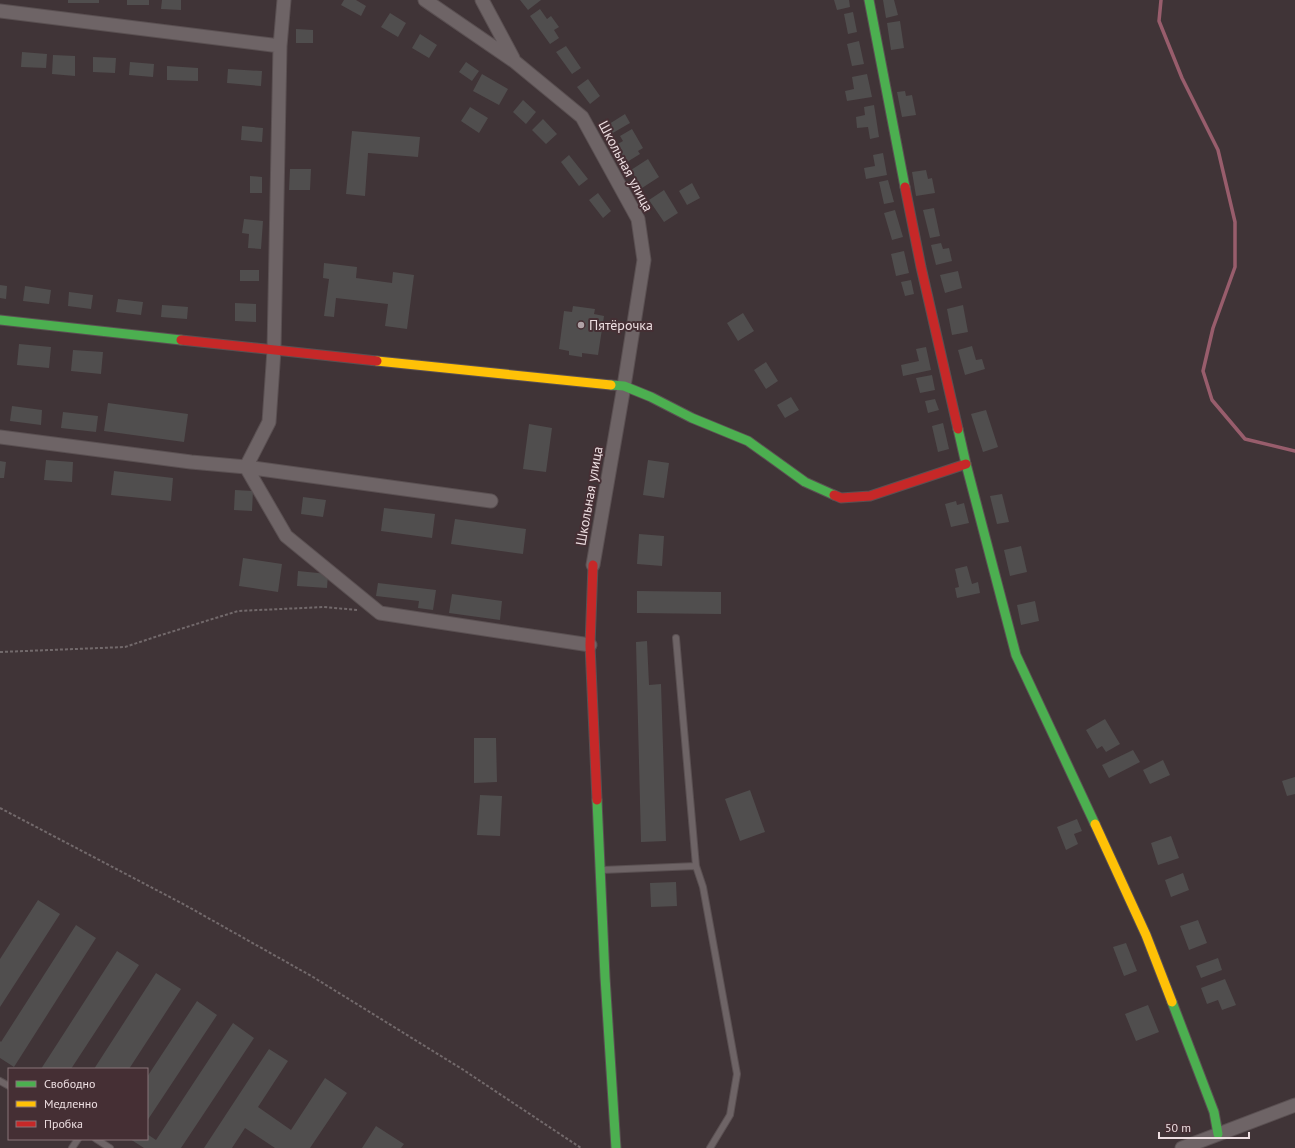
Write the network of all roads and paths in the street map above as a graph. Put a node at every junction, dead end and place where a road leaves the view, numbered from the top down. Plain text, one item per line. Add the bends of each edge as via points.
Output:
1 (284, 0) edge
2 (425, 0) edge
3 (482, 0) edge
4 (869, 0) edge
5 (0, 11) edge
6 (280, 46) junction
7 (514, 61) junction
8 (0, 320) edge
9 (274, 350) junction
10 (624, 386) junction
11 (0, 437) edge
12 (966, 464) junction
13 (246, 467) junction
14 (491, 501) dead end
15 (593, 565) joint
16 (380, 613) junction
17 (676, 638) dead end
18 (590, 646) junction
19 (0, 652) edge
20 (0, 808) edge
21 (696, 866) junction
22 (600, 870) junction
23 (1295, 1105) edge
24 (1218, 1134) junction
25 (98, 1140) edge
26 (110, 1148) edge
27 (581, 1148) edge
28 (616, 1148) edge
29 (710, 1148) edge
30 (1182, 1148) edge

1 - 6 street
2 - 7 street, Школьная улица
3 - 7 street
4 - 12 street via 921,267
5 - 6 street
6 - 9 street
7 - 10 street, Школьная улица via 582,117 638,219 644,260
8 - 9 street
9 - 10 street
9 - 13 street via 269,422
10 - 12 street via 748,441 805,482 841,498 870,496
10 - 15 street, Школьная улица
11 - 13 street
12 - 24 street via 1016,655 1146,935 1214,1112
13 - 14 street
13 - 16 street via 286,536
15 - 18 street
16 - 18 street
16 - 19 path via 324,607 238,611 125,648
17 - 21 lane
18 - 22 street
20 - 27 path via 185,905 313,977
21 - 22 lane
21 - 29 lane via 703,887 737,1074 730,1115
22 - 28 street
23 - 24 street
24 - 30 street
25 - 26 lane

